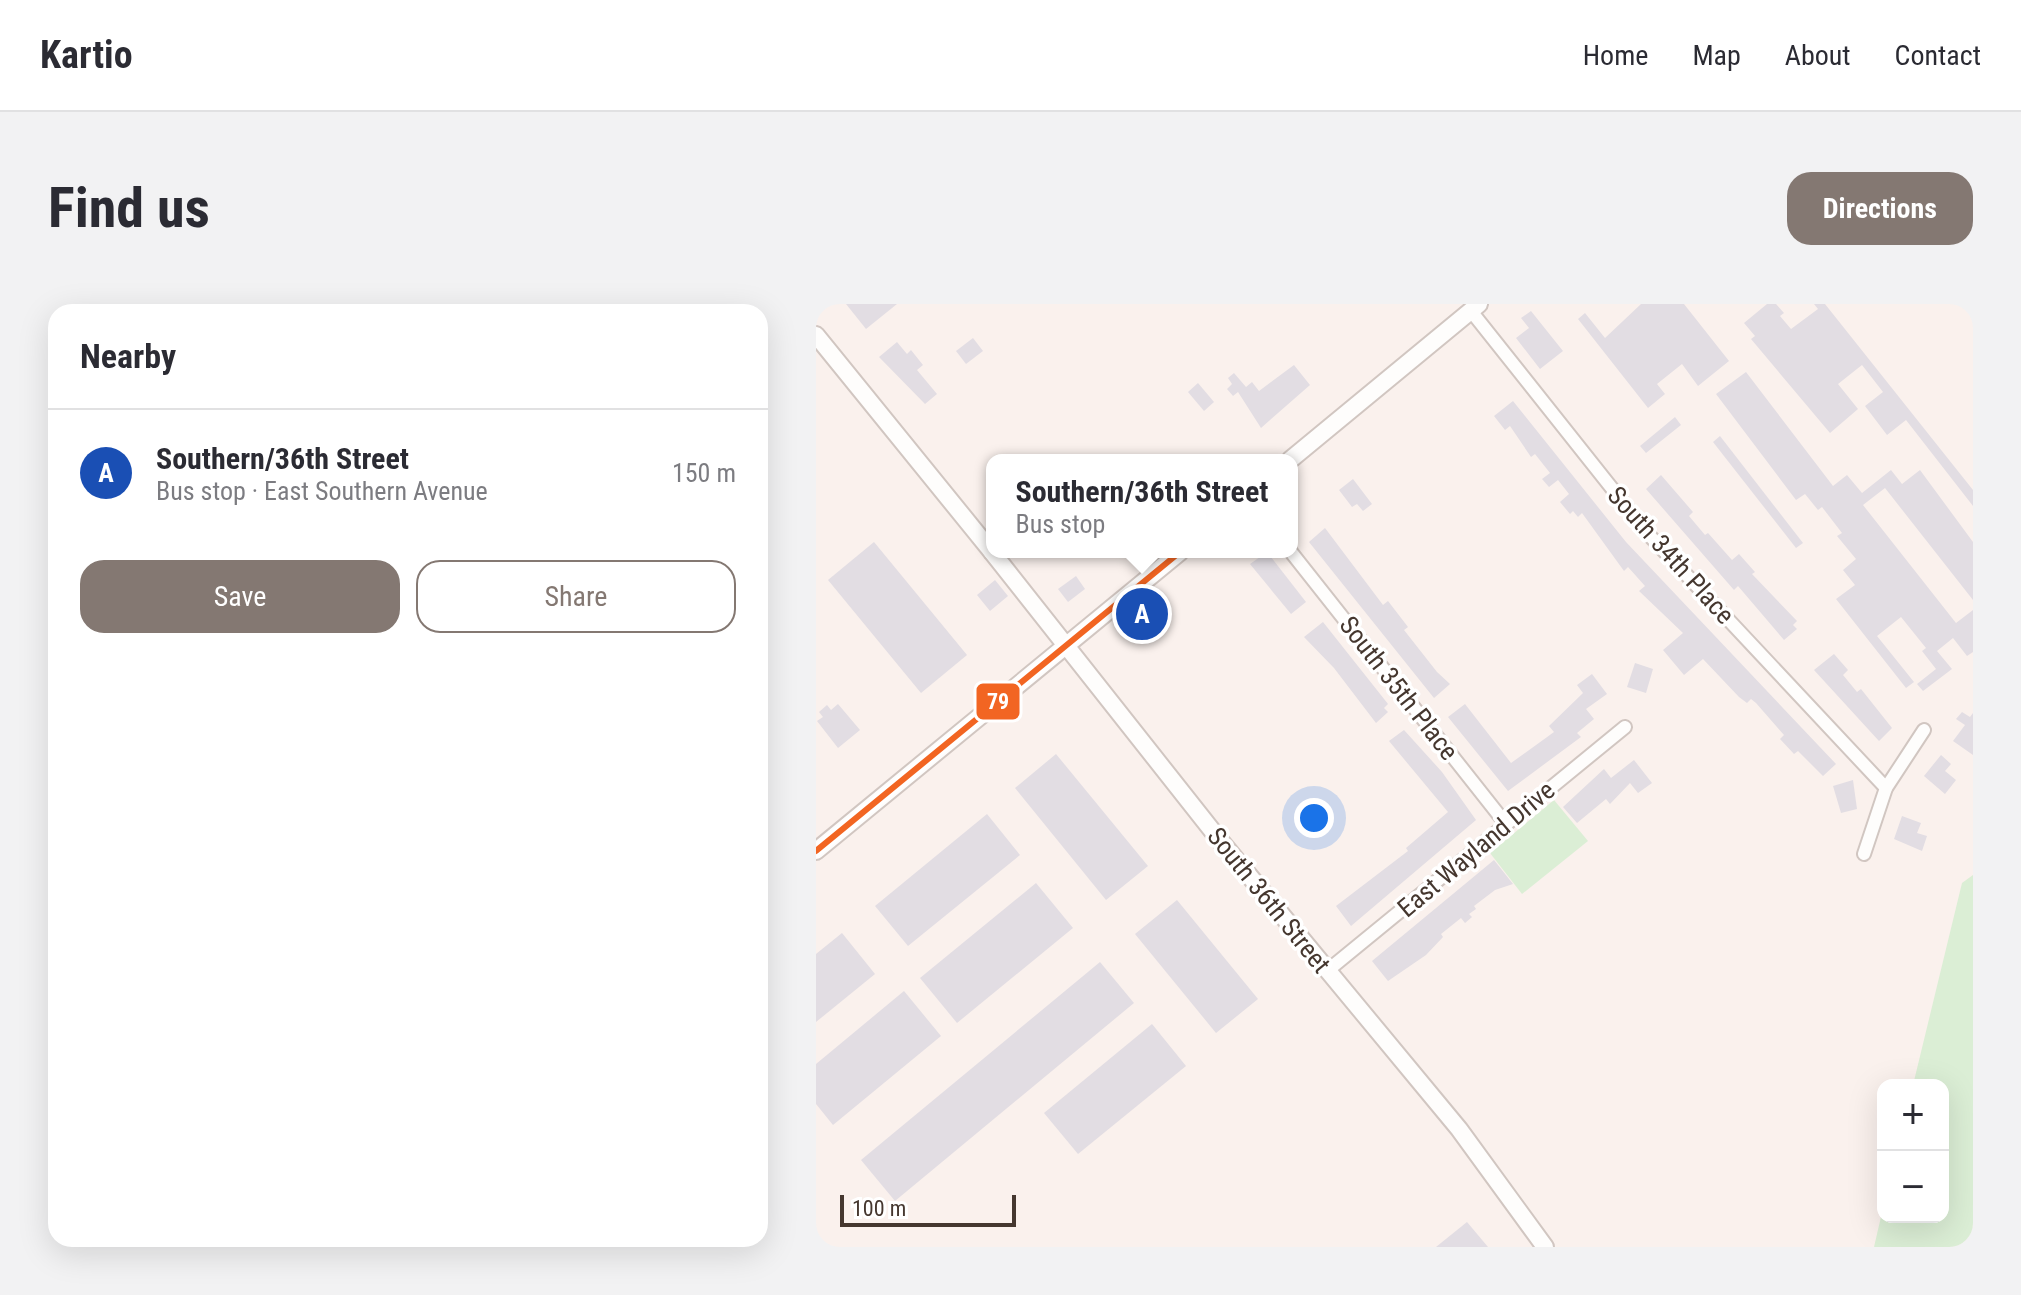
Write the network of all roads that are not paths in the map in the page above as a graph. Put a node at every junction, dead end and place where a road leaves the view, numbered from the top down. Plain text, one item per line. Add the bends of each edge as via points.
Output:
1 (1475, 308) edge
2 (816, 335) edge
3 (1297, 454) edge
4 (986, 545) edge
5 (997, 558) edge
6 (1173, 558) edge
7 (1296, 558) edge
8 (1067, 644) junction
9 (1625, 727) dead end
10 (1924, 730) dead end
11 (1886, 788) junction
12 (1506, 824) junction
13 (816, 851) edge
14 (1864, 854) dead end
15 (1327, 971) junction
16 (1545, 1247) edge

1 - 3 street
1 - 11 street, South 34th Place via 1649,535
2 - 4 street, South 36th Street
5 - 8 street, South 36th Street
6 - 8 street
7 - 12 street, South 35th Place
8 - 13 street
8 - 15 street, South 36th Street
9 - 12 street, East Wayland Drive
10 - 11 street
11 - 14 street
12 - 15 street, East Wayland Drive
15 - 16 street, South 36th Street via 1459,1129

